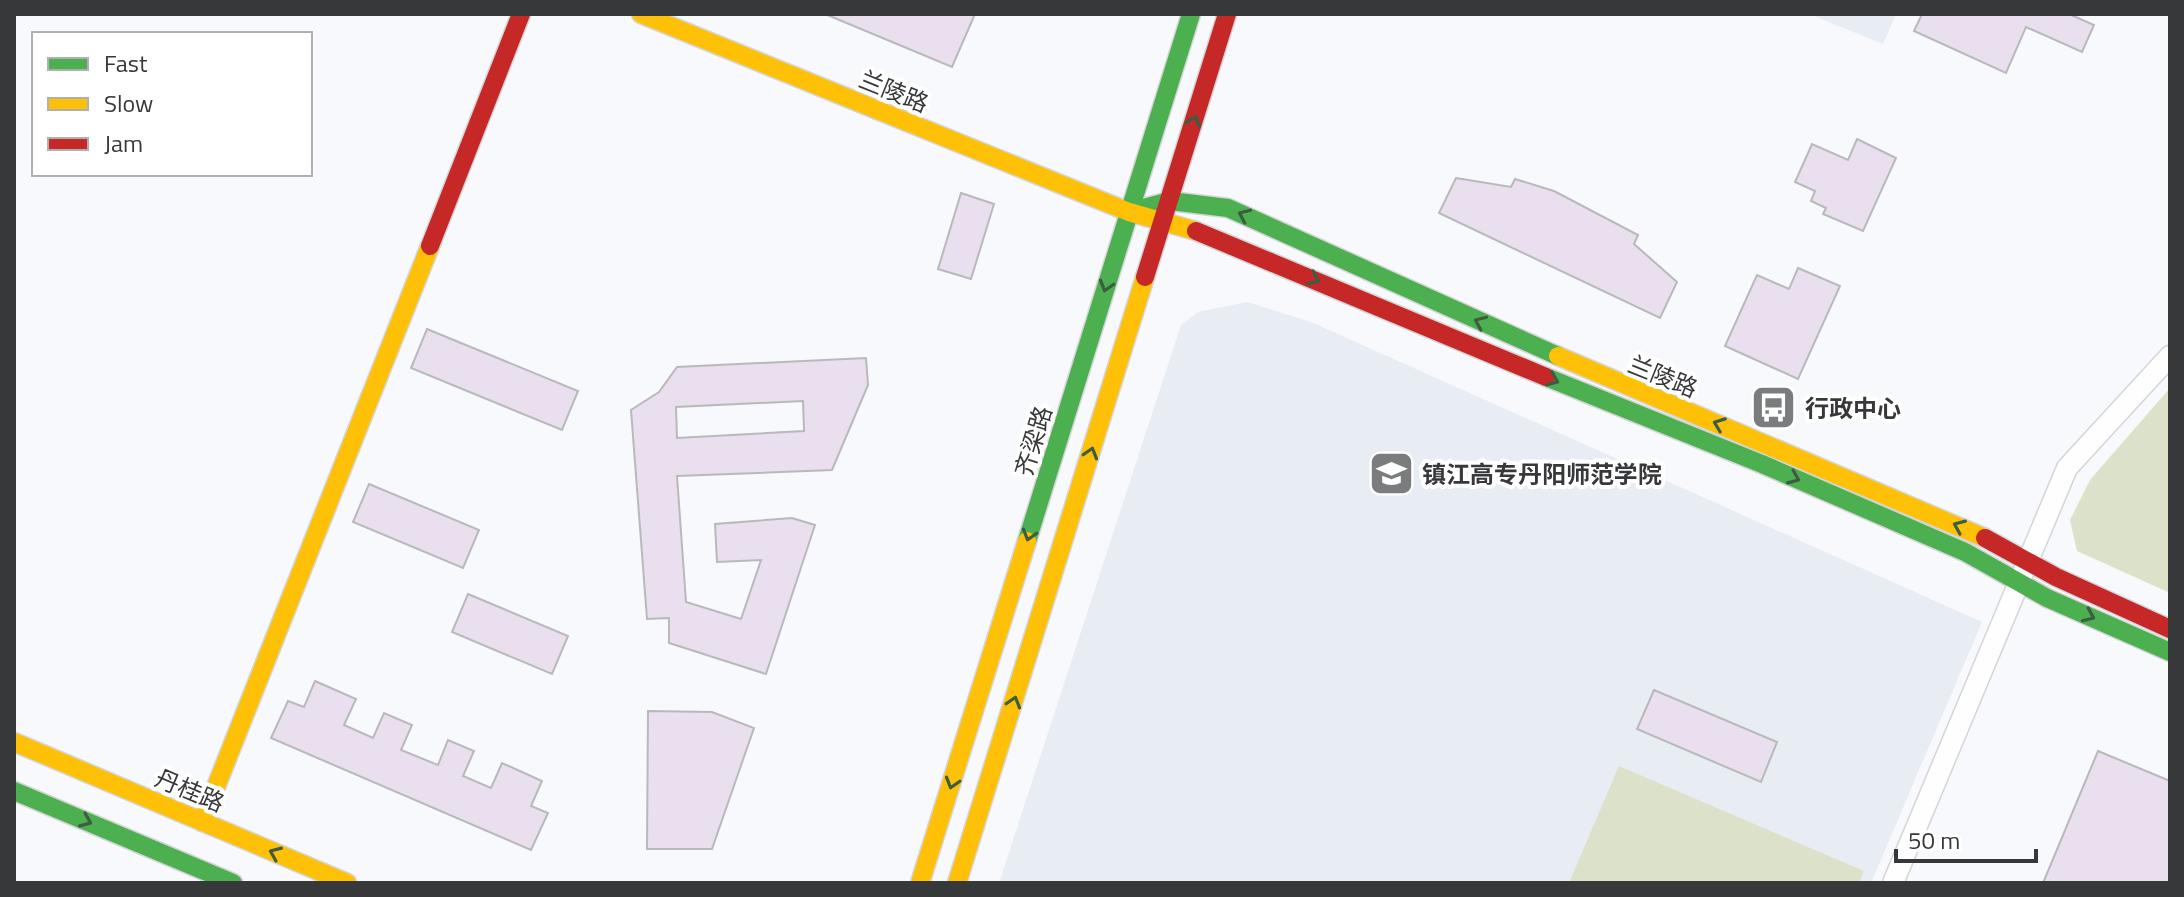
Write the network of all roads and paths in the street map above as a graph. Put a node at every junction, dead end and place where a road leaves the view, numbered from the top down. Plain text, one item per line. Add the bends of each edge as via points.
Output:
1 (521, 14) edge
2 (641, 14) edge
3 (1191, 14) edge
4 (1227, 14) edge
5 (1170, 201) junction
6 (1129, 212) junction
7 (1162, 222) junction
8 (2170, 356) edge
9 (2028, 562) junction
10 (2019, 582) junction
11 (2170, 629) edge
12 (2170, 652) edge
13 (14, 742) edge
14 (14, 791) edge
15 (202, 822) junction
16 (233, 883) edge
17 (347, 883) edge
18 (920, 883) edge
19 (957, 883) edge
20 (1893, 883) edge

1 - 15 street
2 - 6 street, 兰陵路
3 - 6 street, 齐梁路
5 -> 4 street
5 - 6 street, 兰陵路
5 - 7 street
9 -> 5 street, 兰陵路 via 1976,533 1631,389 1228,208
6 - 7 street, 兰陵路
6 -> 18 street, 齐梁路
7 -> 10 street, 兰陵路 via 1219,238 1762,464 1965,552
19 -> 7 street
8 - 9 street via 2067,468
9 - 10 street
9 - 11 street, 兰陵路
10 -> 12 street, 兰陵路
10 - 20 street
13 - 15 street, 丹桂路
14 -> 16 street
17 -> 15 street, 丹桂路

